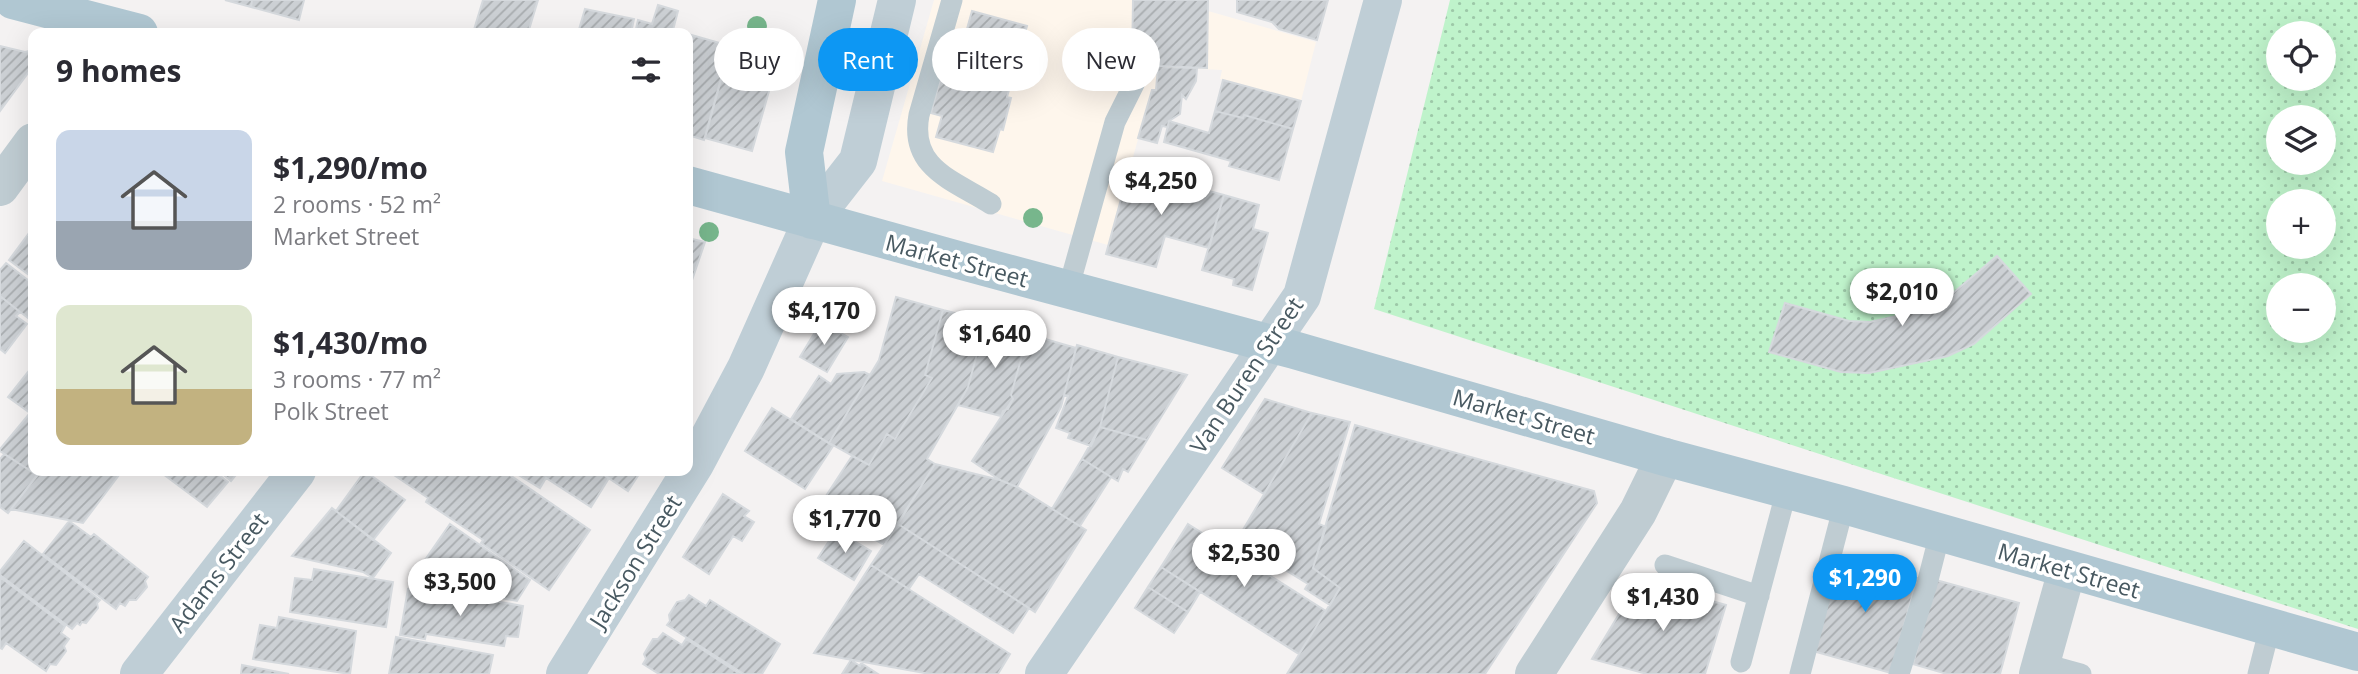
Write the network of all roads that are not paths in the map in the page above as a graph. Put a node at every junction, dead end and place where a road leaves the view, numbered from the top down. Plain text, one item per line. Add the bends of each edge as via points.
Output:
1 (13, 0) edge
2 (836, 0) edge
3 (897, 0) edge
4 (952, 0) edge
5 (1382, 0) edge
6 (98, 28) edge
7 (1130, 91) edge
8 (28, 149) edge
9 (693, 186) edge
10 (0, 187) edge
11 (991, 204) dead end
12 (812, 220) junction
13 (1068, 290) junction
14 (1268, 342) junction
15 (1665, 457) junction
16 (693, 467) edge
17 (293, 476) edge
18 (688, 476) edge
19 (1787, 489) junction
20 (1844, 505) junction
21 (1940, 533) junction
22 (1665, 565) dead end
23 (2067, 570) junction
24 (1759, 596) junction
25 (2270, 627) junction
26 (2358, 652) edge
27 (1741, 662) dead end
28 (2040, 668) edge
29 (139, 674) edge
30 (565, 674) edge
31 (1044, 674) edge
32 (1534, 674) edge
33 (1800, 674) edge
34 (1899, 674) edge
35 (2081, 674) edge
36 (2258, 674) edge

1 - 6 main road
2 - 12 main road via 804,152
3 - 12 street, Jackson Street via 858,161
4 - 11 lane via 919,115 918,144 939,172
5 - 14 street, Van Buren Street via 1301,296
7 - 13 lane via 1115,122
8 - 10 street
9 - 12 main road, Market Street
12 - 13 main road, Market Street
12 - 16 street, Jackson Street via 746,368
13 - 14 main road, Market Street
14 - 15 main road, Market Street
14 - 31 street, Van Buren Street
15 - 19 main road, Market Street
15 - 32 street via 1638,512
17 - 29 street, Adams Street
18 - 30 street, Jackson Street
19 - 20 main road, Market Street
19 - 24 lane
20 - 21 main road, Market Street
20 - 33 lane
21 - 23 main road, Market Street
21 - 34 lane
22 - 24 lane
23 - 25 main road, Market Street
23 - 28 street
24 - 27 lane
25 - 26 main road, Market Street
25 - 36 lane
28 - 35 lane

